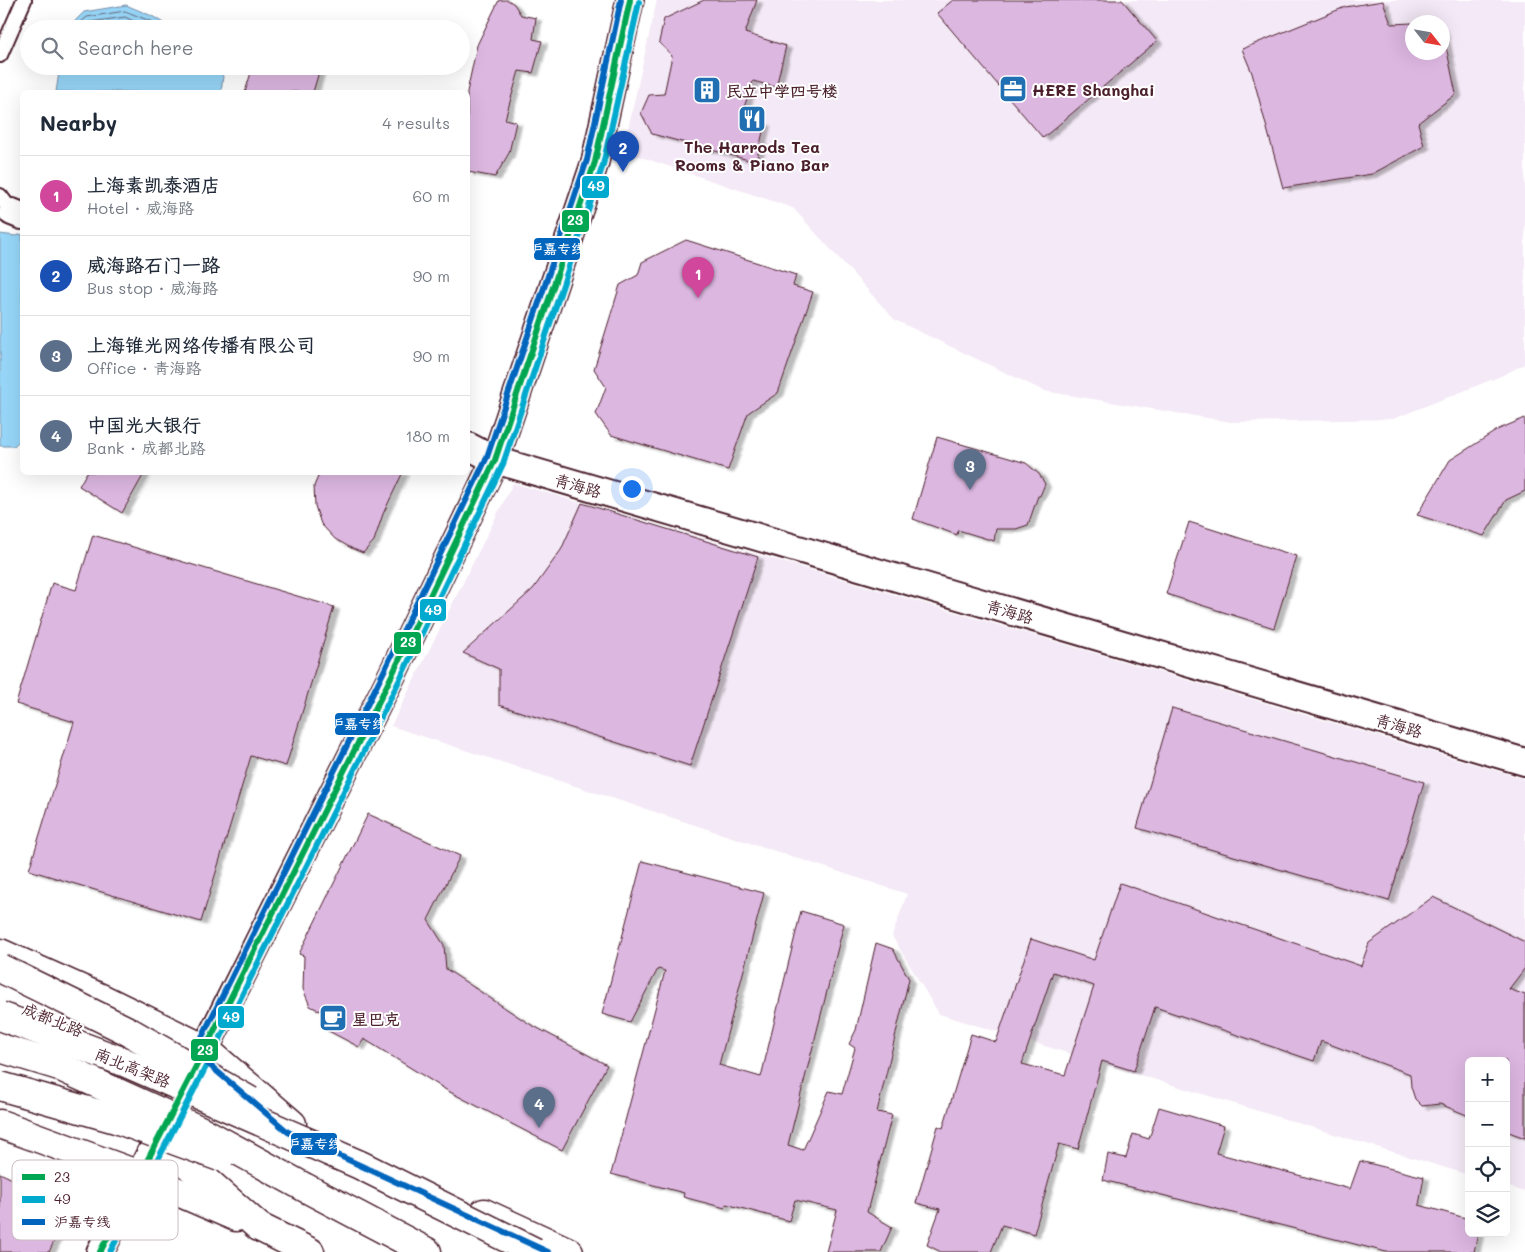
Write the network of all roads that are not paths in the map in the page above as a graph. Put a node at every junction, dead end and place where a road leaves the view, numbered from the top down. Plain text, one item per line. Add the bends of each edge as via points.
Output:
1 (24, 0) edge
2 (630, 0) edge
3 (0, 55) edge
4 (470, 447) edge
5 (495, 460) junction
6 (1525, 762) edge
7 (1, 958) edge
8 (0, 998) edge
9 (0, 1016) edge
10 (98, 1037) junction
11 (0, 1048) edge
12 (205, 1049) junction
13 (0, 1078) edge
14 (187, 1080) junction
15 (0, 1086) edge
16 (0, 1124) edge
17 (292, 1124) junction
18 (158, 1138) junction
19 (99, 1160) edge
20 (147, 1160) edge
21 (360, 1165) junction
22 (304, 1187) junction
23 (178, 1192) edge
24 (259, 1227) junction
25 (106, 1240) edge
26 (100, 1252) edge
27 (310, 1252) edge
28 (427, 1252) edge
29 (535, 1252) edge
30 (569, 1252) edge

1 - 3 lane
2 - 5 street via 595,162
4 - 5 street, 青海路
5 - 6 street, 青海路
5 - 12 street via 392,675
7 - 10 main road
7 - 12 main road via 104,999
7 - 21 main road, bridge
8 - 10 main road, 成都北路
9 - 21 main road, 南北高架路, bridge via 124,1062
10 - 14 main road, 成都北路
11 - 22 main road, 南北高架路, bridge via 56,1065 202,1131
12 - 14 street
12 - 17 main road
13 - 18 main road
14 - 17 main road, 成都北路
14 - 18 street
15 - 22 main road, bridge via 116,1119
16 - 19 main road
17 - 30 main road, 成都北路
18 - 20 street
18 - 24 main road
21 - 29 main road, 南北高架路, bridge
22 - 28 main road, 南北高架路
23 - 24 main road
24 - 27 main road
25 - 26 street

